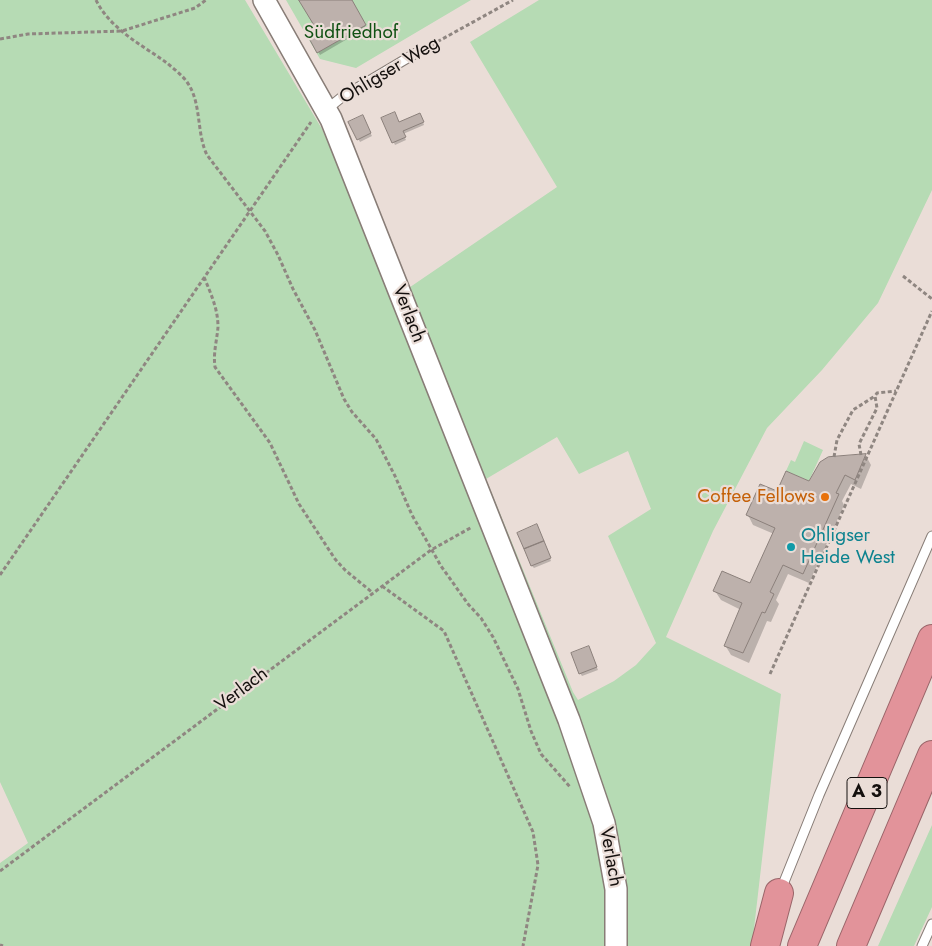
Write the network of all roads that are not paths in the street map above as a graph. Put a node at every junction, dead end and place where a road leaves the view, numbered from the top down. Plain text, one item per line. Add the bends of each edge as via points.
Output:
1 (264, 0) edge
2 (416, 53) road end
3 (326, 110) junction
4 (932, 536) edge
5 (932, 639) edge
6 (932, 755) edge
7 (779, 894) joint
8 (932, 924) edge
9 (616, 946) edge
10 (765, 946) edge
11 (802, 946) edge
12 (850, 946) edge
13 (922, 946) edge

1 - 3 street, Ohligser Weg
2 - 3 lane, Ohligser Weg
3 - 9 street, Verlach via 569,720 604,823 616,889
4 - 7 lane
5 - 11 highway, A 3
6 - 12 highway, A 3
7 - 10 highway
8 - 13 lane

